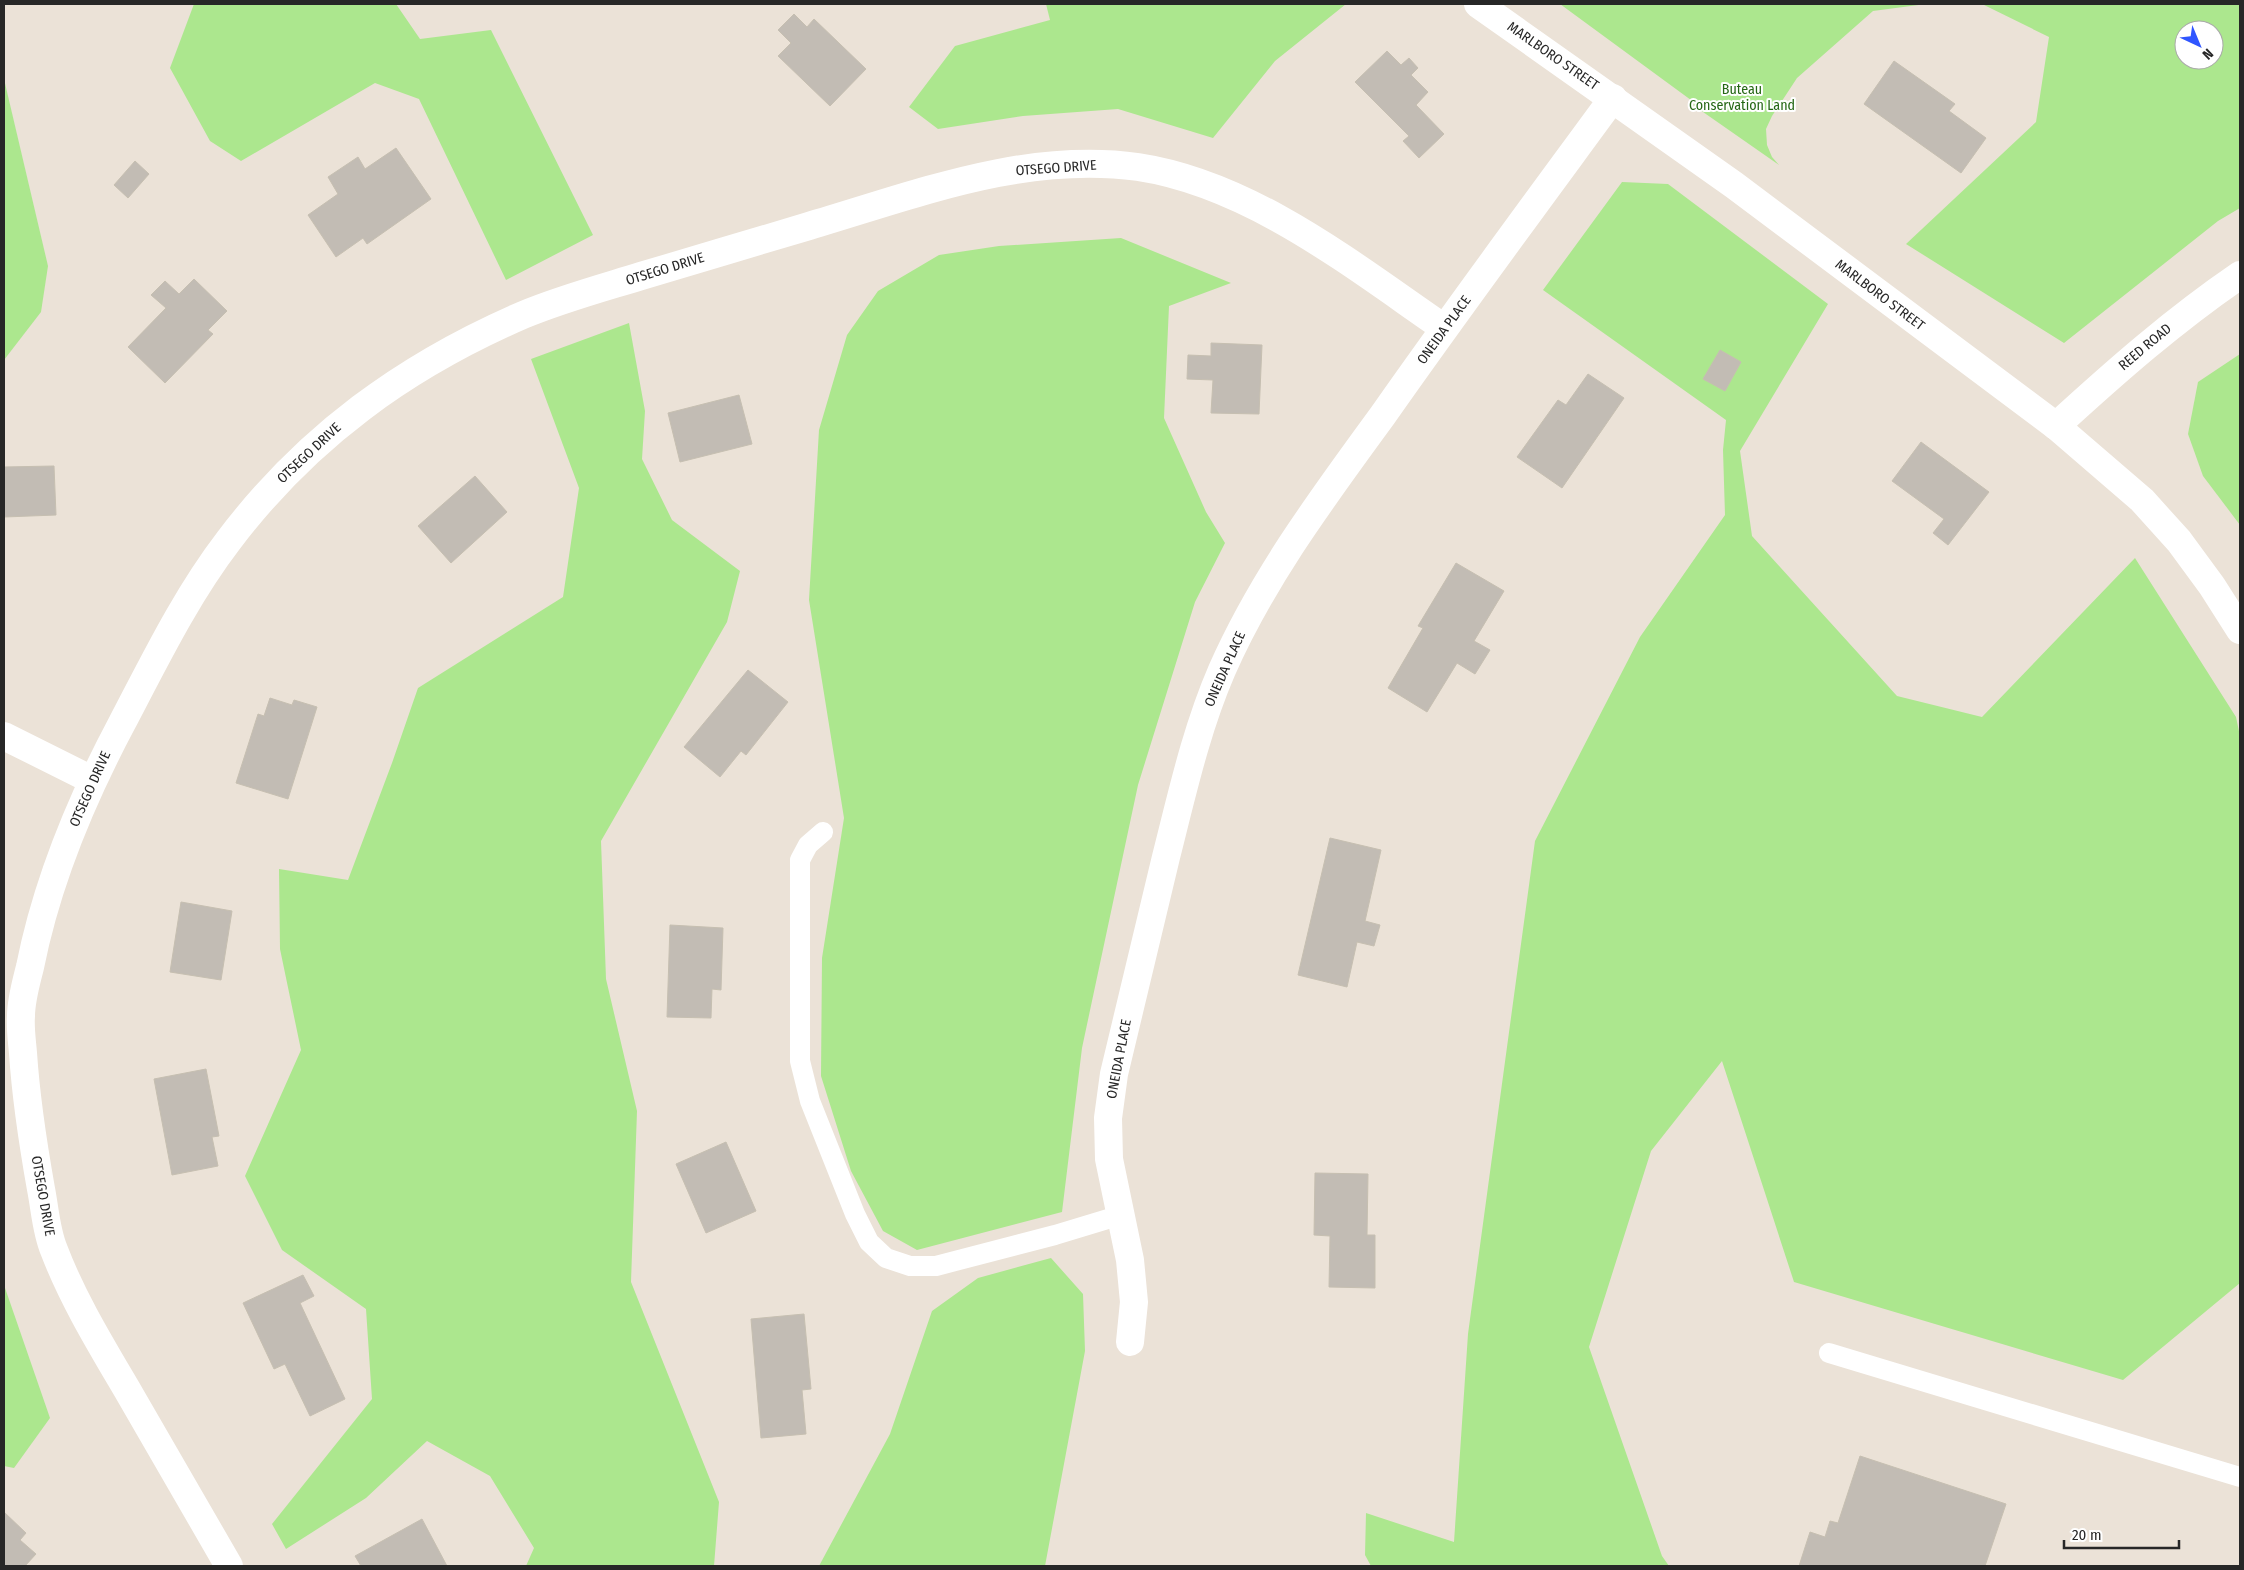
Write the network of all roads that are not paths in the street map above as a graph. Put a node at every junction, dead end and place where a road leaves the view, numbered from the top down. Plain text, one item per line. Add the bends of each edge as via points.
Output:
1 (1478, 4) edge
2 (1613, 98) junction
3 (2240, 275) edge
4 (1444, 328) junction
5 (2056, 426) junction
6 (2240, 630) edge
7 (4, 736) edge
8 (92, 780) junction
9 (823, 832) dead end
10 (14, 1065) edge
11 (1121, 1215) junction
12 (1130, 1342) dead end
13 (1829, 1353) dead end
14 (2240, 1477) edge
15 (229, 1566) edge

1 - 2 street, MARLBORO STREET
2 - 4 street, ONEIDA PLACE
2 - 5 street, MARLBORO STREET
3 - 5 street, REED ROAD via 2170,326
4 - 8 street, OTSEGO DRIVE via 1301,231 1239,199 1190,179 1165,173 1088,163 1031,167 975,178 594,290 529,312 417,369 364,404 312,448 266,494 226,544 191,596
4 - 11 street, ONEIDA PLACE via 1278,565 1247,618 1200,726 1114,1074 1108,1118 1109,1159
5 - 6 street, MARLBORO STREET via 2142,500 2179,541
7 - 8 street
8 - 10 street, OTSEGO DRIVE via 67,840 36,936 20,1012
9 - 11 lane via 808,845 800,860 800,1061 810,1101 869,1242 886,1258 910,1266 936,1266
10 - 15 street, OTSEGO DRIVE via 25,1095 51,1244 83,1313
11 - 12 street, ONEIDA PLACE via 1134,1302
13 - 14 lane

